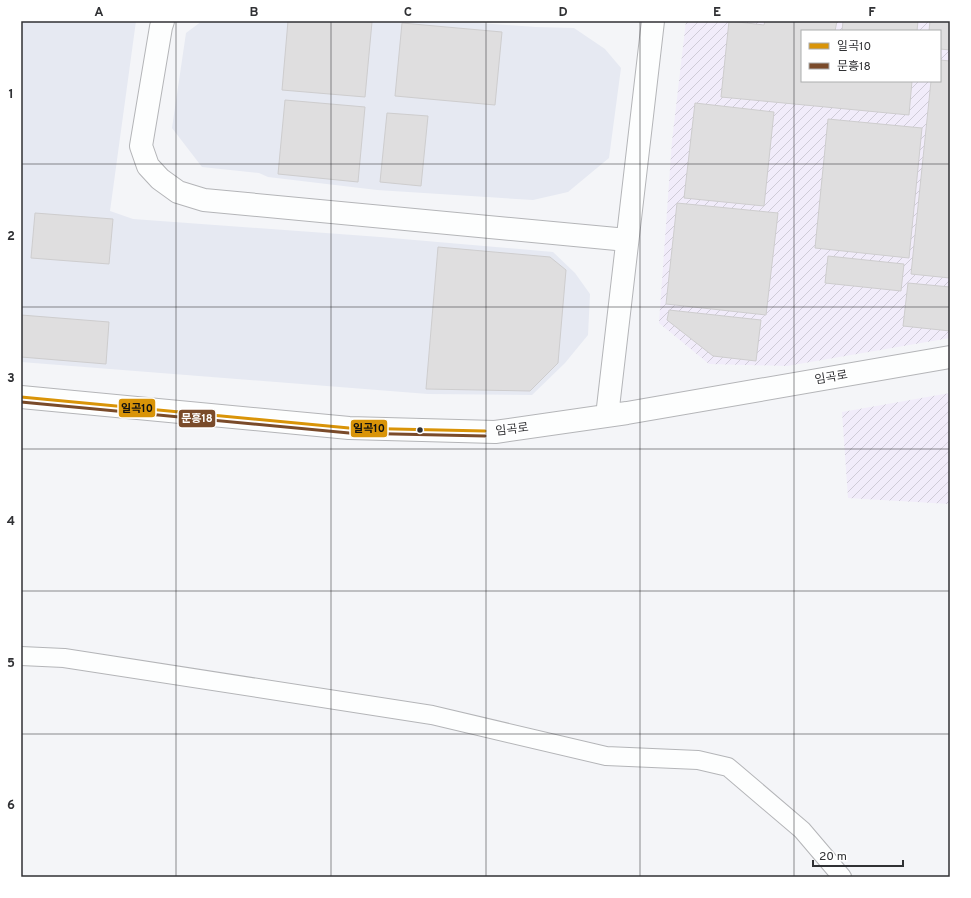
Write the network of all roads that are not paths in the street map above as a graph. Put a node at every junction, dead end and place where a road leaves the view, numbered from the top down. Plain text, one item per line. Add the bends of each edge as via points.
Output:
1 (163, 21) edge
2 (653, 21) edge
3 (627, 240) junction
4 (950, 357) edge
5 (21, 397) edge
6 (607, 416) junction
7 (21, 656) edge
8 (842, 877) edge

1 - 3 street via 141,146 148,166 160,180 178,192 204,200
2 - 3 street
3 - 6 street
4 - 6 street, 임곡로
5 - 6 street, 임곡로 via 349,428 495,432
7 - 8 lane via 64,658 432,715 606,756 698,760 728,767 802,830

